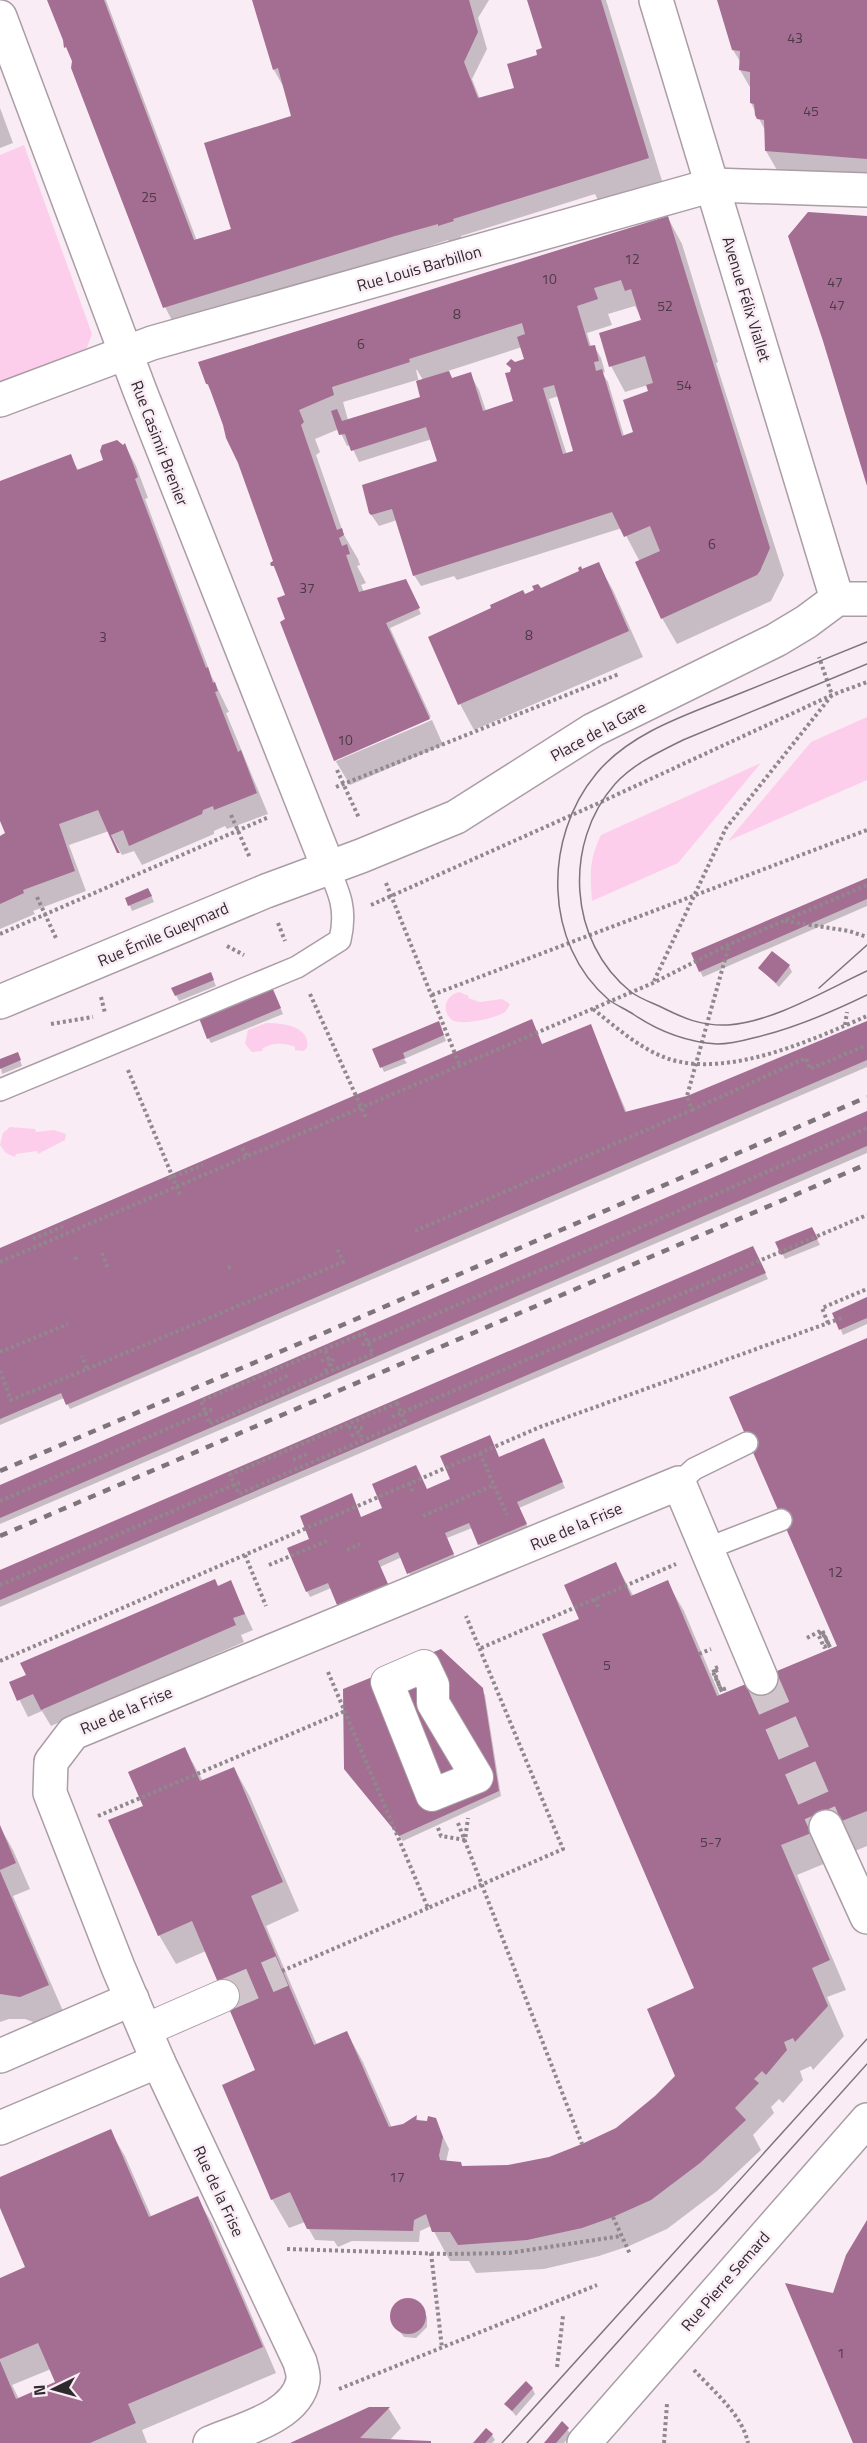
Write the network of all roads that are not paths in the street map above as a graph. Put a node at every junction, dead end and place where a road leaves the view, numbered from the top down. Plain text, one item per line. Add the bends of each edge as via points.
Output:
1 (656, 0) edge
2 (0, 17) edge
3 (713, 185) junction
4 (867, 190) edge
5 (126, 354) junction
6 (0, 400) edge
7 (852, 599) edge
8 (328, 867) junction
9 (0, 1002) edge
10 (0, 1090) edge
11 (747, 1443) dead end
12 (679, 1483) junction
13 (781, 1520) dead end
14 (695, 1555) junction
15 (761, 1678) tunnel mouth
16 (826, 1827) tunnel mouth
17 (867, 1917) edge
18 (223, 1996) tunnel mouth
19 (132, 1999) junction
20 (145, 2031) junction
21 (0, 2056) edge
22 (158, 2061) junction
23 (867, 2120) edge
24 (0, 2128) edge
25 (210, 2443) edge
26 (584, 2443) edge

1 - 3 street, Avenue Félix Viallet
2 - 5 street, Rue Casimir Brenier
3 - 4 street, Rue Louis Barbillon
3 - 5 street, Rue Louis Barbillon via 152,343
3 - 7 street, Avenue Félix Viallet
5 - 6 street, Rue Louis Barbillon
5 - 8 street, Rue Casimir Brenier
7 - 8 street, Place de la Gare via 593,730 456,817
8 - 9 street, Rue Émile Gueymard
8 - 10 lane via 339,893 344,921 340,940 297,967
11 - 12 lane via 694,1469
12 - 14 street
12 - 19 street, Rue de la Frise via 73,1733 51,1762 50,1793
13 - 14 lane
14 - 15 street
16 - 17 street
18 - 20 street
19 - 20 street, Rue de la Frise
19 - 21 street
20 - 22 street, Rue de la Frise
22 - 24 street
22 - 25 street, Rue de la Frise via 300,2362 304,2378 296,2399 279,2414
23 - 26 street, Rue Pierre Semard

